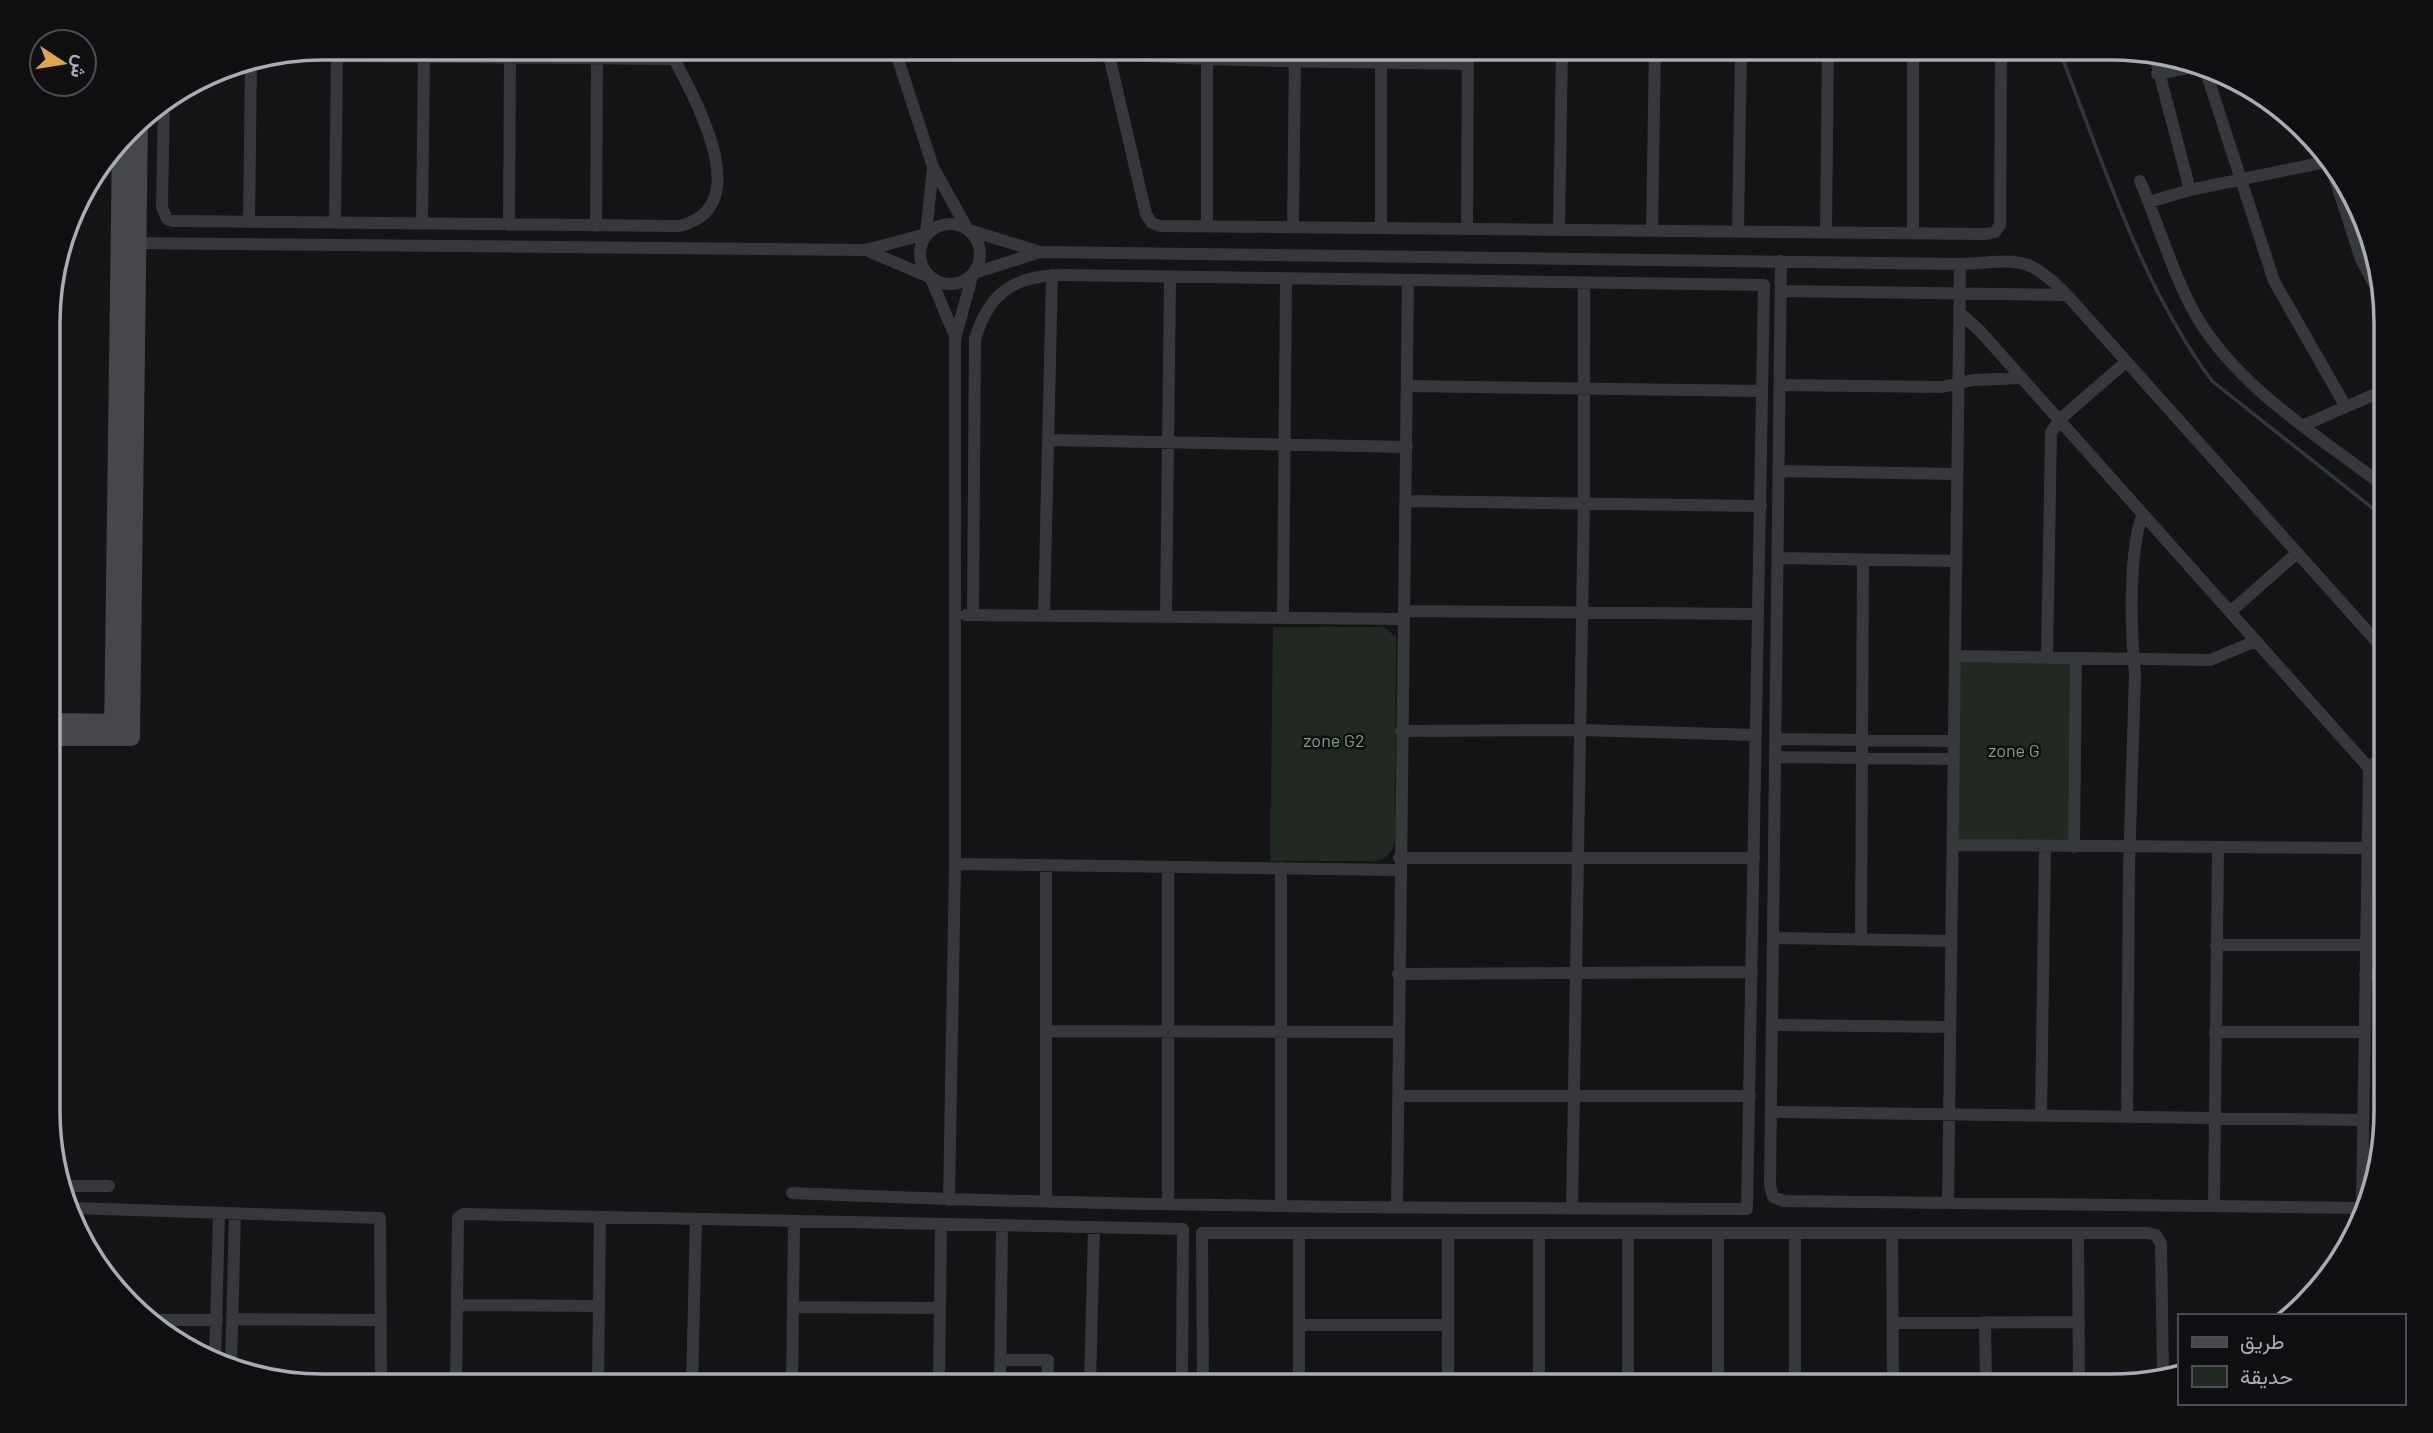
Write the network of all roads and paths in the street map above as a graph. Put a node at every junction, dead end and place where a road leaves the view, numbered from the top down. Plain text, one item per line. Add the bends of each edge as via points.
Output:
1 (337, 60) edge
2 (432, 60) edge
3 (502, 60) edge
4 (597, 60) edge
5 (674, 60) edge
6 (899, 60) edge
7 (1110, 60) edge
8 (1198, 60) edge
9 (1295, 60) joint
10 (1361, 60) edge
11 (1468, 60) edge
12 (1562, 60) edge
13 (1655, 60) edge
14 (1741, 60) edge
15 (1828, 60) edge
16 (1913, 60) edge
17 (2001, 60) edge
18 (1207, 61) junction
19 (1376, 62) junction
20 (1468, 64) junction
21 (2156, 64) edge
22 (251, 69) edge
23 (2182, 69) edge
24 (2157, 74) junction
25 (2207, 78) edge
26 (164, 113) edge
27 (138, 135) edge
28 (122, 153) edge
29 (2320, 163) edge
30 (933, 167) junction
31 (2239, 179) junction
32 (2140, 181) dead end
33 (2190, 190) junction
34 (2341, 197) edge
35 (2149, 202) junction
36 (249, 222) junction
37 (335, 223) junction
38 (422, 224) junction
39 (509, 225) junction
40 (596, 226) junction
41 (1207, 226) junction
42 (1293, 227) junction
43 (1381, 227) junction
44 (1467, 229) junction
45 (1559, 229) junction
46 (968, 230) junction
47 (1738, 230) junction
48 (1652, 231) junction
49 (1826, 231) junction
50 (1913, 233) junction
51 (926, 234) junction
52 (129, 243) junction
53 (866, 250) junction
54 (1040, 252) junction
55 (1781, 261) junction
56 (1960, 264) junction
57 (973, 273) junction
58 (2369, 274) edge
59 (1052, 275) junction
60 (1170, 277) junction
61 (931, 278) junction
62 (1286, 280) junction
63 (1408, 280) junction
64 (1584, 283) junction
65 (1781, 291) junction
66 (1960, 294) junction
67 (2067, 295) junction
68 (1959, 312) junction
69 (955, 339) junction
70 (2126, 362) junction
71 (2022, 378) junction
72 (1958, 383) junction
73 (1780, 385) junction
74 (1407, 386) junction
75 (1584, 389) junction
76 (1762, 391) junction
77 (2374, 395) edge
78 (2346, 407) junction
79 (2059, 420) junction
80 (2304, 425) junction
81 (1048, 440) junction
82 (1168, 442) junction
83 (1283, 444) junction
84 (1406, 447) junction
85 (1779, 471) junction
86 (1957, 474) junction
87 (2374, 479) edge
88 (1406, 501) junction
89 (1584, 502) junction
90 (1761, 506) junction
91 (2143, 514) junction
92 (2297, 553) junction
93 (1777, 558) junction
94 (1863, 559) junction
95 (1956, 561) junction
96 (1582, 611) junction
97 (2230, 612) junction
98 (955, 614) junction
99 (1758, 614) junction
100 (974, 615) junction
101 (1044, 615) junction
102 (1404, 615) junction
103 (1166, 616) junction
104 (1283, 618) junction
105 (2374, 639) edge
106 (2256, 641) junction
107 (1955, 656) junction
108 (2047, 658) junction
109 (2076, 658) junction
110 (2134, 659) junction
111 (60, 723) edge
112 (119, 727) junction
113 (1580, 730) junction
114 (1401, 731) junction
115 (1756, 735) junction
116 (60, 736) edge
117 (1775, 739) junction
118 (1862, 740) junction
119 (1954, 741) junction
120 (1775, 757) junction
121 (1862, 758) junction
122 (1954, 759) junction
123 (2374, 764) edge
124 (2369, 768) junction
125 (1952, 845) junction
126 (2045, 846) junction
127 (2074, 847) junction
128 (2131, 848) junction
129 (2367, 848) junction
130 (2218, 849) junction
131 (1754, 858) junction
132 (1577, 859) junction
133 (954, 864) junction
134 (1399, 864) junction
135 (1046, 867) junction
136 (1168, 868) junction
137 (1281, 869) junction
138 (1773, 939) junction
139 (1861, 940) junction
140 (1951, 941) junction
141 (2217, 945) junction
142 (2366, 945) junction
143 (1752, 972) junction
144 (1398, 974) junction
145 (2365, 975) junction
146 (2374, 975) edge
147 (1577, 976) junction
148 (1772, 1026) junction
149 (1950, 1027) junction
150 (1047, 1031) junction
151 (1168, 1032) junction
152 (1282, 1032) junction
153 (1399, 1032) junction
154 (2216, 1032) junction
155 (2365, 1032) junction
156 (1575, 1095) junction
157 (1399, 1096) junction
158 (1750, 1096) junction
159 (1771, 1112) junction
160 (1949, 1115) junction
161 (2041, 1116) junction
162 (2127, 1117) junction
163 (2214, 1118) junction
164 (2363, 1120) junction
165 (70, 1185) edge
166 (109, 1186) dead end
167 (2361, 1191) edge
168 (792, 1193) dead end
169 (949, 1200) junction
170 (1046, 1201) junction
171 (1948, 1203) junction
172 (1168, 1204) junction
173 (1281, 1206) junction
174 (2214, 1206) junction
175 (1397, 1207) junction
176 (2355, 1207) edge
177 (79, 1208) edge
178 (1573, 1208) junction
179 (219, 1214) junction
180 (235, 1214) junction
181 (600, 1217) junction
182 (696, 1219) junction
183 (794, 1221) junction
184 (941, 1224) junction
185 (1002, 1225) junction
186 (1094, 1227) junction
187 (1448, 1234) junction
188 (1892, 1234) junction
189 (2078, 1234) junction
190 (1299, 1235) junction
191 (1539, 1235) junction
192 (1628, 1235) junction
193 (1718, 1235) junction
194 (1795, 1235) junction
195 (457, 1305) junction
196 (599, 1306) junction
197 (793, 1307) junction
198 (940, 1308) junction
199 (234, 1319) junction
200 (164, 1320) edge
201 (379, 1320) junction
202 (217, 1321) junction
203 (1985, 1322) junction
204 (2079, 1322) junction
205 (1892, 1323) junction
206 (1299, 1325) junction
207 (1448, 1325) junction
208 (216, 1350) edge
209 (232, 1357) edge
210 (1000, 1360) junction
211 (2163, 1368) edge
212 (381, 1374) edge
213 (456, 1374) edge
214 (598, 1374) edge
215 (692, 1374) edge
216 (792, 1374) edge
217 (939, 1374) edge
218 (1000, 1374) edge
219 (1047, 1374) edge
220 (1090, 1374) edge
221 (1182, 1374) edge
222 (1203, 1374) edge
223 (1299, 1374) edge
224 (1448, 1374) edge
225 (1539, 1374) edge
226 (1628, 1374) edge
227 (1718, 1374) edge
228 (1795, 1374) edge
229 (1893, 1374) edge
230 (1986, 1374) edge
231 (2079, 1374) edge

1 - 37 street
2 - 38 street
3 - 39 street
4 - 40 street
5 - 40 street via 714,153 720,181 716,198 688,224
6 - 30 street
7 - 41 street via 1146,214 1160,226
8 - 18 street
9 - 18 street
9 - 42 street
10 - 19 street
11 - 20 street
12 - 45 street
13 - 48 street
14 - 47 street
15 - 49 street
16 - 50 street
17 - 50 street via 2000,225 1986,234
18 - 41 street
19 - 20 street
19 - 43 street
20 - 44 street
21 - 24 street
22 - 36 street
23 - 24 street
24 - 33 street
25 - 31 street
26 - 36 street via 163,214 173,221
27 - 52 street
28 - 52 street
29 - 31 street
30 - 46 street
30 - 51 street
31 - 33 street
31 - 78 street via 2274,281
32 - 35 street
33 - 35 street
34 - 58 street
35 - 80 street via 2197,317 2217,348 2239,373
36 - 37 street
37 - 38 street
38 - 39 street
39 - 40 street
41 - 42 street
42 - 43 street
43 - 44 street
44 - 45 street
45 - 48 street
46 - 51 street via 946,224
46 - 54 street
46 - 57 street via 980,250
47 - 48 street
47 - 49 street
49 - 50 street
51 - 53 street
51 - 61 street via 919,257
52 - 53 street
52 - 112 street
53 - 61 street
54 - 55 street
54 - 57 street
55 - 56 street
55 - 65 street
56 - 66 street
56 - 67 street via 2023,262 2045,272
57 - 61 street via 956,284
57 - 69 street
59 - 60 street
59 - 81 street
59 - 100 street via 1025,279 1006,289 989,305 975,339
60 - 62 street
60 - 82 street
61 - 69 street
62 - 63 street
62 - 83 street
63 - 64 street
63 - 74 street
64 - 75 street
64 - 76 street via 1764,285
65 - 66 street
65 - 73 street
66 - 67 street
66 - 68 street
67 - 70 street
68 - 71 street
68 - 72 street
69 - 98 street
70 - 79 street
70 - 92 street
71 - 72 street
71 - 79 street
72 - 73 street via 1942,387
72 - 86 street
73 - 85 street
74 - 75 street
74 - 84 street
75 - 76 street
75 - 89 street
76 - 90 street
77 - 78 street
78 - 80 street
79 - 91 street
79 - 108 street via 2051,433
80 - 87 street
81 - 82 street
81 - 101 street
82 - 83 street
82 - 103 street
83 - 84 street
83 - 104 street
84 - 88 street
85 - 86 street
85 - 93 street
86 - 95 street
88 - 89 street
88 - 102 street
89 - 90 street
89 - 96 street
90 - 99 street
91 - 97 street
91 - 110 street via 2136,542
92 - 97 street
92 - 105 street
93 - 94 street
93 - 117 street
94 - 95 street
94 - 118 street
95 - 107 street
96 - 99 street
96 - 102 street
96 - 113 street
97 - 106 street
98 - 100 street
98 - 133 street
99 - 115 street
100 - 101 street
101 - 103 street
102 - 104 street
102 - 114 street
103 - 104 street
106 - 110 street via 2210,660
106 - 124 street
107 - 108 street
107 - 119 street
108 - 109 street
109 - 110 street
109 - 127 street
110 - 128 street
111 - 112 street
112 - 116 street
113 - 114 street
113 - 115 street
113 - 132 street
114 - 134 street
115 - 131 street
117 - 118 street
117 - 120 street
118 - 119 street
118 - 121 street
119 - 122 street
120 - 121 street
120 - 138 street
121 - 122 street
121 - 139 street
122 - 125 street
123 - 124 street
124 - 129 street
125 - 126 street
125 - 140 street
126 - 127 street
126 - 161 street
127 - 128 street
128 - 130 street
128 - 162 street
129 - 130 street
129 - 142 street
130 - 141 street
131 - 132 street
131 - 143 street
132 - 134 street
132 - 147 street
133 - 135 street
133 - 169 street
134 - 137 street
134 - 144 street
135 - 136 street
135 - 150 street
136 - 137 street
136 - 151 street
137 - 152 street
138 - 139 street
138 - 148 street
139 - 140 street
140 - 149 street
141 - 142 street
141 - 154 street
142 - 145 street
143 - 147 street
143 - 158 street
144 - 147 street
144 - 153 street
145 - 146 street
145 - 155 street
147 - 156 street
148 - 149 street
148 - 159 street
149 - 160 street
150 - 151 street
150 - 170 street
151 - 152 street
151 - 172 street
152 - 153 street
152 - 173 street
153 - 157 street
154 - 155 street
154 - 163 street
155 - 164 street
156 - 157 street
156 - 158 street
156 - 178 street
157 - 175 street
158 - 178 street via 1747,1209
159 - 160 street
159 - 171 street via 1770,1185 1776,1200
160 - 161 street
160 - 171 street
161 - 162 street
162 - 163 street
163 - 164 street
163 - 174 street
164 - 167 street
165 - 166 street
168 - 169 street
169 - 170 street
170 - 172 street
171 - 174 street
172 - 173 street
173 - 175 street
174 - 176 street
175 - 178 street
177 - 179 street
179 - 180 street
179 - 202 street
180 - 199 street
180 - 201 street via 380,1217
181 - 182 street
181 - 195 street via 461,1214
181 - 196 street
182 - 183 street
182 - 215 street
183 - 184 street
183 - 197 street
184 - 185 street
184 - 198 street
185 - 186 street
185 - 210 street
186 - 220 street
186 - 221 street via 1183,1229
187 - 190 street
187 - 191 street
187 - 207 street
188 - 189 street
188 - 194 street
188 - 205 street
189 - 204 street
189 - 211 street via 2156,1235 2161,1244
190 - 206 street
190 - 222 street via 1202,1233
191 - 192 street
191 - 225 street
192 - 193 street
192 - 226 street
193 - 194 street
193 - 227 street
194 - 228 street
195 - 196 street
195 - 213 street
196 - 214 street
197 - 198 street
197 - 216 street
198 - 217 street
199 - 201 street
199 - 209 street
200 - 202 street
201 - 212 street
202 - 208 street
203 - 204 street
203 - 205 street
203 - 230 street
204 - 231 street
205 - 229 street
206 - 207 street
206 - 223 street
207 - 224 street
210 - 218 street
210 - 219 street via 1048,1360

